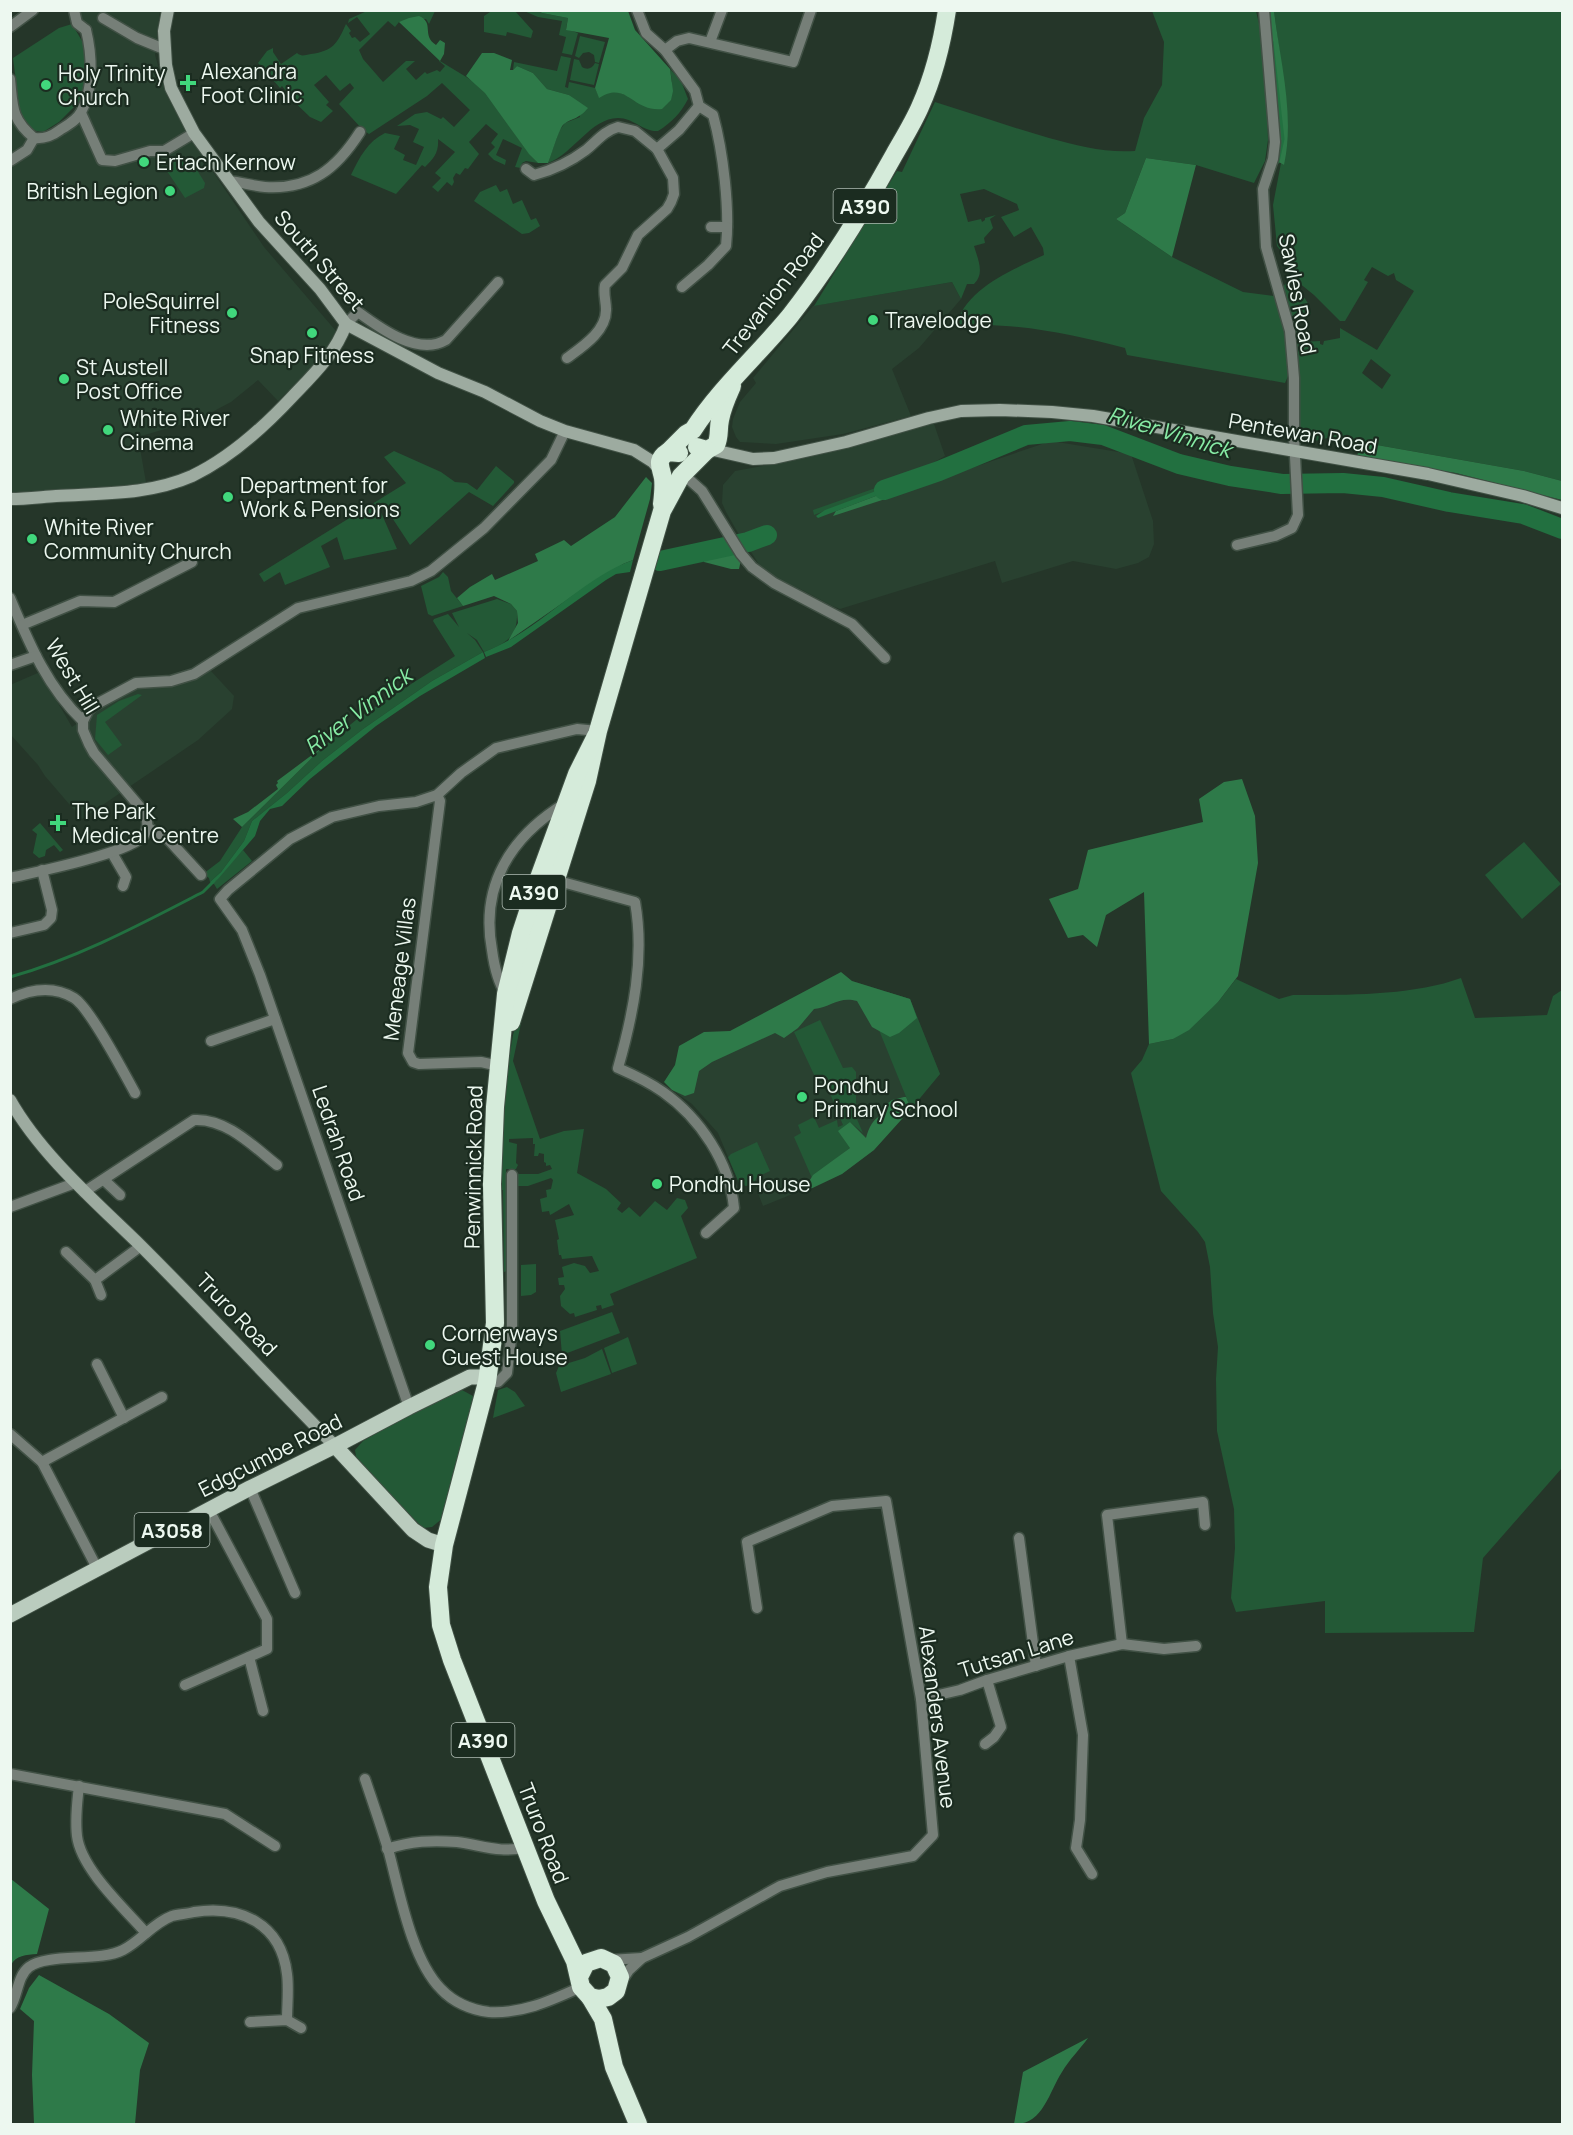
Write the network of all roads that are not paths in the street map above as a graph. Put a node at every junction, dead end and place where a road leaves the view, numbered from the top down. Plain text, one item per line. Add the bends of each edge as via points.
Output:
1 (33, 10) edge
2 (74, 10) edge
3 (168, 10) edge
4 (637, 10) edge
5 (722, 10) edge
6 (811, 10) edge
7 (947, 10) edge
8 (1264, 10) edge
9 (104, 14) edge
10 (10, 27) edge
11 (86, 30) junction
12 (710, 42) junction
13 (164, 49) junction
14 (665, 50) junction
15 (10, 79) edge
16 (699, 106) junction
17 (81, 113) junction
18 (360, 132) dead end
19 (194, 133) junction
20 (34, 138) junction
21 (657, 149) junction
22 (10, 161) edge
23 (531, 176) dead end
24 (229, 181) junction
25 (711, 227) dead end
26 (727, 227) junction
27 (498, 282) dead end
28 (682, 287) dead end
29 (346, 324) junction
30 (567, 358) dead end
31 (737, 377) junction
32 (695, 427) junction
33 (566, 431) junction
34 (718, 432) junction
35 (634, 450) junction
36 (708, 450) junction
37 (1295, 452) junction
38 (753, 459) junction
39 (672, 467) junction
40 (12, 499) edge
41 (1563, 508) edge
42 (1237, 545) dead end
43 (192, 562) dead end
44 (10, 598) edge
45 (22, 625) junction
46 (36, 656) junction
47 (885, 658) dead end
48 (10, 665) edge
49 (83, 721) junction
50 (597, 733) junction
51 (437, 795) junction
52 (566, 803) junction
53 (148, 828) junction
54 (112, 853) junction
55 (42, 870) junction
56 (201, 875) dead end
57 (10, 878) edge
58 (547, 878) junction
59 (123, 886) dead end
60 (10, 933) edge
61 (506, 994) junction
62 (10, 999) edge
63 (275, 1019) junction
64 (211, 1041) dead end
65 (500, 1061) junction
66 (135, 1093) dead end
67 (10, 1100) edge
68 (277, 1165) dead end
69 (512, 1175) dead end
70 (104, 1180) junction
71 (80, 1187) junction
72 (120, 1195) dead end
73 (10, 1207) edge
74 (705, 1233) dead end
75 (141, 1246) junction
76 (66, 1252) dead end
77 (503, 1278) junction
78 (95, 1280) junction
79 (101, 1295) dead end
80 (97, 1364) dead end
81 (487, 1380) junction
82 (162, 1397) dead end
83 (409, 1407) junction
84 (124, 1418) junction
85 (10, 1434) edge
86 (335, 1446) junction
87 (42, 1462) junction
88 (250, 1488) junction
89 (454, 1505) joint
90 (208, 1510) junction
91 (1205, 1525) dead end
92 (1019, 1538) dead end
93 (444, 1545) junction
94 (98, 1570) junction
95 (295, 1593) dead end
96 (757, 1608) dead end
97 (10, 1615) edge
98 (1122, 1644) junction
99 (1196, 1646) dead end
100 (1069, 1656) junction
101 (249, 1657) junction
102 (1036, 1666) junction
103 (987, 1680) junction
104 (185, 1685) dead end
105 (921, 1699) junction
106 (263, 1711) dead end
107 (985, 1744) dead end
108 (10, 1774) edge
109 (365, 1779) dead end
110 (79, 1786) junction
111 (275, 1846) dead end
112 (526, 1847) junction
113 (387, 1849) junction
114 (1092, 1874) dead end
115 (559, 1930) junction
116 (146, 1933) junction
117 (642, 1958) junction
118 (605, 1959) junction
119 (583, 1987) junction
120 (618, 1988) junction
121 (10, 2008) edge
122 (287, 2020) junction
123 (250, 2022) dead end
124 (301, 2028) dead end
125 (609, 2042) junction
126 (638, 2124) edge

1 - 10 street
2 - 11 street via 77,23
3 - 13 main road, South Street
4 - 14 street via 646,33
5 - 12 street
6 - 12 street via 793,62
7 - 31 highway, Trevanion Road / A390 via 935,66 920,107 882,177 825,268
8 - 37 street, Sawles Road via 1275,142 1263,189 1266,247 1290,330
9 - 11 street
9 - 13 street via 137,38
11 - 17 street via 89,89
12 - 14 street via 684,39
13 - 19 main road, South Street via 171,88
14 - 16 street via 695,91
15 - 20 street via 17,121
16 - 21 street via 680,130
16 - 26 street via 714,117
17 - 19 street via 102,160 116,161 164,151
17 - 20 street via 53,135
18 - 24 street via 328,171 302,183 276,187
19 - 24 main road, South Street
20 - 22 street via 27,150
21 - 23 street via 635,131 618,127 563,164
21 - 30 street via 673,178 671,202 638,235 622,268 605,285 606,312 602,324 588,342
24 - 29 main road, South Street
25 - 26 street
26 - 28 street via 726,246
27 - 29 street via 437,345 420,345 392,334 358,312
29 - 33 main road, South Street via 438,373
29 - 40 main road via 323,365 294,396 252,436 204,470 144,490
31 - 32 highway, A390 via 722,390
31 - 34 highway, A390 via 726,399
32 - 34 highway via 707,422
32 - 36 highway via 694,444
32 - 39 highway, A390 via 686,434
33 - 35 main road, South Street
33 - 49 street via 551,460 484,528 431,571 411,581 298,608 194,674 171,681 136,683 100,701
34 - 36 highway via 716,445
34 - 38 main road
35 - 39 main road, South Street via 653,462
35 - 39 main road, South Street via 646,449
36 - 38 main road, Pentewan Road
36 - 39 highway, A390
37 - 38 main road, Pentewan Road via 1093,416 1000,410 947,414 846,442
37 - 41 main road, Pentewan Road via 1428,474
37 - 42 street, Sawles Road via 1298,515 1292,528
39 - 47 street via 702,490 746,561 764,578 852,624
39 - 50 highway, Penwinnick Road / A390
43 - 45 street via 114,602 80,601
44 - 45 street, West Hill
45 - 46 street, West Hill
46 - 48 street
46 - 49 street, West Hill via 55,691
49 - 53 street, West Hill via 94,753 145,813
50 - 51 street via 577,729 496,748
50 - 52 highway, Penwinnick Road / A390
50 - 58 highway, Penwinnick Road / A390 via 587,781
51 - 63 street, Ledrah Road via 323,821 290,839 220,899 242,930
51 - 65 street, Meneage Villas via 440,801 408,1053 419,1064
52 - 58 highway, Penwinnick Road / A390
52 - 61 street via 523,837 502,867 494,889 490,940
53 - 54 street via 141,840
53 - 56 street via 167,838
54 - 55 street
54 - 59 street via 126,877
55 - 57 street
55 - 60 street via 51,918 44,925
58 - 61 highway, Penwinnick Road / A390 via 521,933
58 - 65 highway, Penwinnick Road / A390
58 - 74 street via 635,902 638,976 618,1068 651,1084 682,1107 707,1136 728,1175 734,1208
61 - 65 highway, Penwinnick Road / A390
62 - 66 street via 45,990 75,999
63 - 64 street
63 - 83 street, Ledrah Road
65 - 77 highway, Penwinnick Road / A390 via 492,1184
67 - 71 main road, Truro Road via 20,1118
68 - 70 street via 241,1137 204,1119 194,1120
69 - 77 street, Penwinnick Road
70 - 71 street
70 - 72 street
71 - 73 street
71 - 75 main road, Truro Road
75 - 78 street
75 - 86 main road, Truro Road
76 - 78 street
77 - 81 highway, Penwinnick Road / A390
78 - 79 street
80 - 84 street
81 - 83 main road, Edgcumbe Road / A3058 via 470,1377
81 - 89 highway, Penwinnick Road / A390
82 - 84 street
83 - 86 main road, Edgcumbe Road / A3058
84 - 87 street
85 - 87 street
86 - 88 main road, Edgcumbe Road / A3058
86 - 93 main road, Truro Road via 413,1530
87 - 94 street
88 - 90 main road, Edgcumbe Road / A3058
88 - 95 street
89 - 93 highway, Truro Road / A390
90 - 94 main road, Edgcumbe Road / A3058
90 - 101 street via 267,1619 267,1649
91 - 98 street via 1203,1502 1107,1515
92 - 102 street
93 - 112 highway, Truro Road / A390 via 438,1587 441,1625
94 - 97 main road, Edgcumbe Road / A3058
96 - 105 street, Alexanders Avenue via 747,1542 832,1506 886,1501
98 - 99 street, Tutsan Lane via 1164,1649
98 - 100 street, Tutsan Lane
100 - 102 street, Tutsan Lane
100 - 114 street via 1083,1735 1076,1848
101 - 104 street
101 - 106 street
102 - 103 street, Tutsan Lane
103 - 105 street, Tutsan Lane
103 - 107 street via 1001,1726
105 - 117 street, Alexanders Avenue via 933,1835 913,1856 827,1872 780,1886
108 - 110 street
109 - 113 street
110 - 111 street via 225,1814
110 - 116 street via 77,1838 87,1865
112 - 113 street via 502,1851 457,1842 421,1841
112 - 115 highway, Truro Road / A390
113 - 119 street via 421,1957 434,1981 454,2001 490,2012 519,2010
115 - 118 highway
115 - 119 highway, Truro Road / A390 via 575,1960
116 - 121 street via 113,1954 45,1961 29,1967
116 - 122 street via 173,1916 211,1910 248,1916 268,1929 281,1952 287,1973
117 - 118 street, Alexanders Avenue
117 - 120 street, Alexanders Avenue
118 - 119 highway via 586,1963
118 - 120 highway via 619,1970
119 - 120 highway via 604,1999
119 - 125 highway, Truro Road / A390 via 603,2019
120 - 125 highway, Truro Road / A390
122 - 123 street
122 - 124 street
125 - 126 highway, Truro Road / A390 via 614,2067

